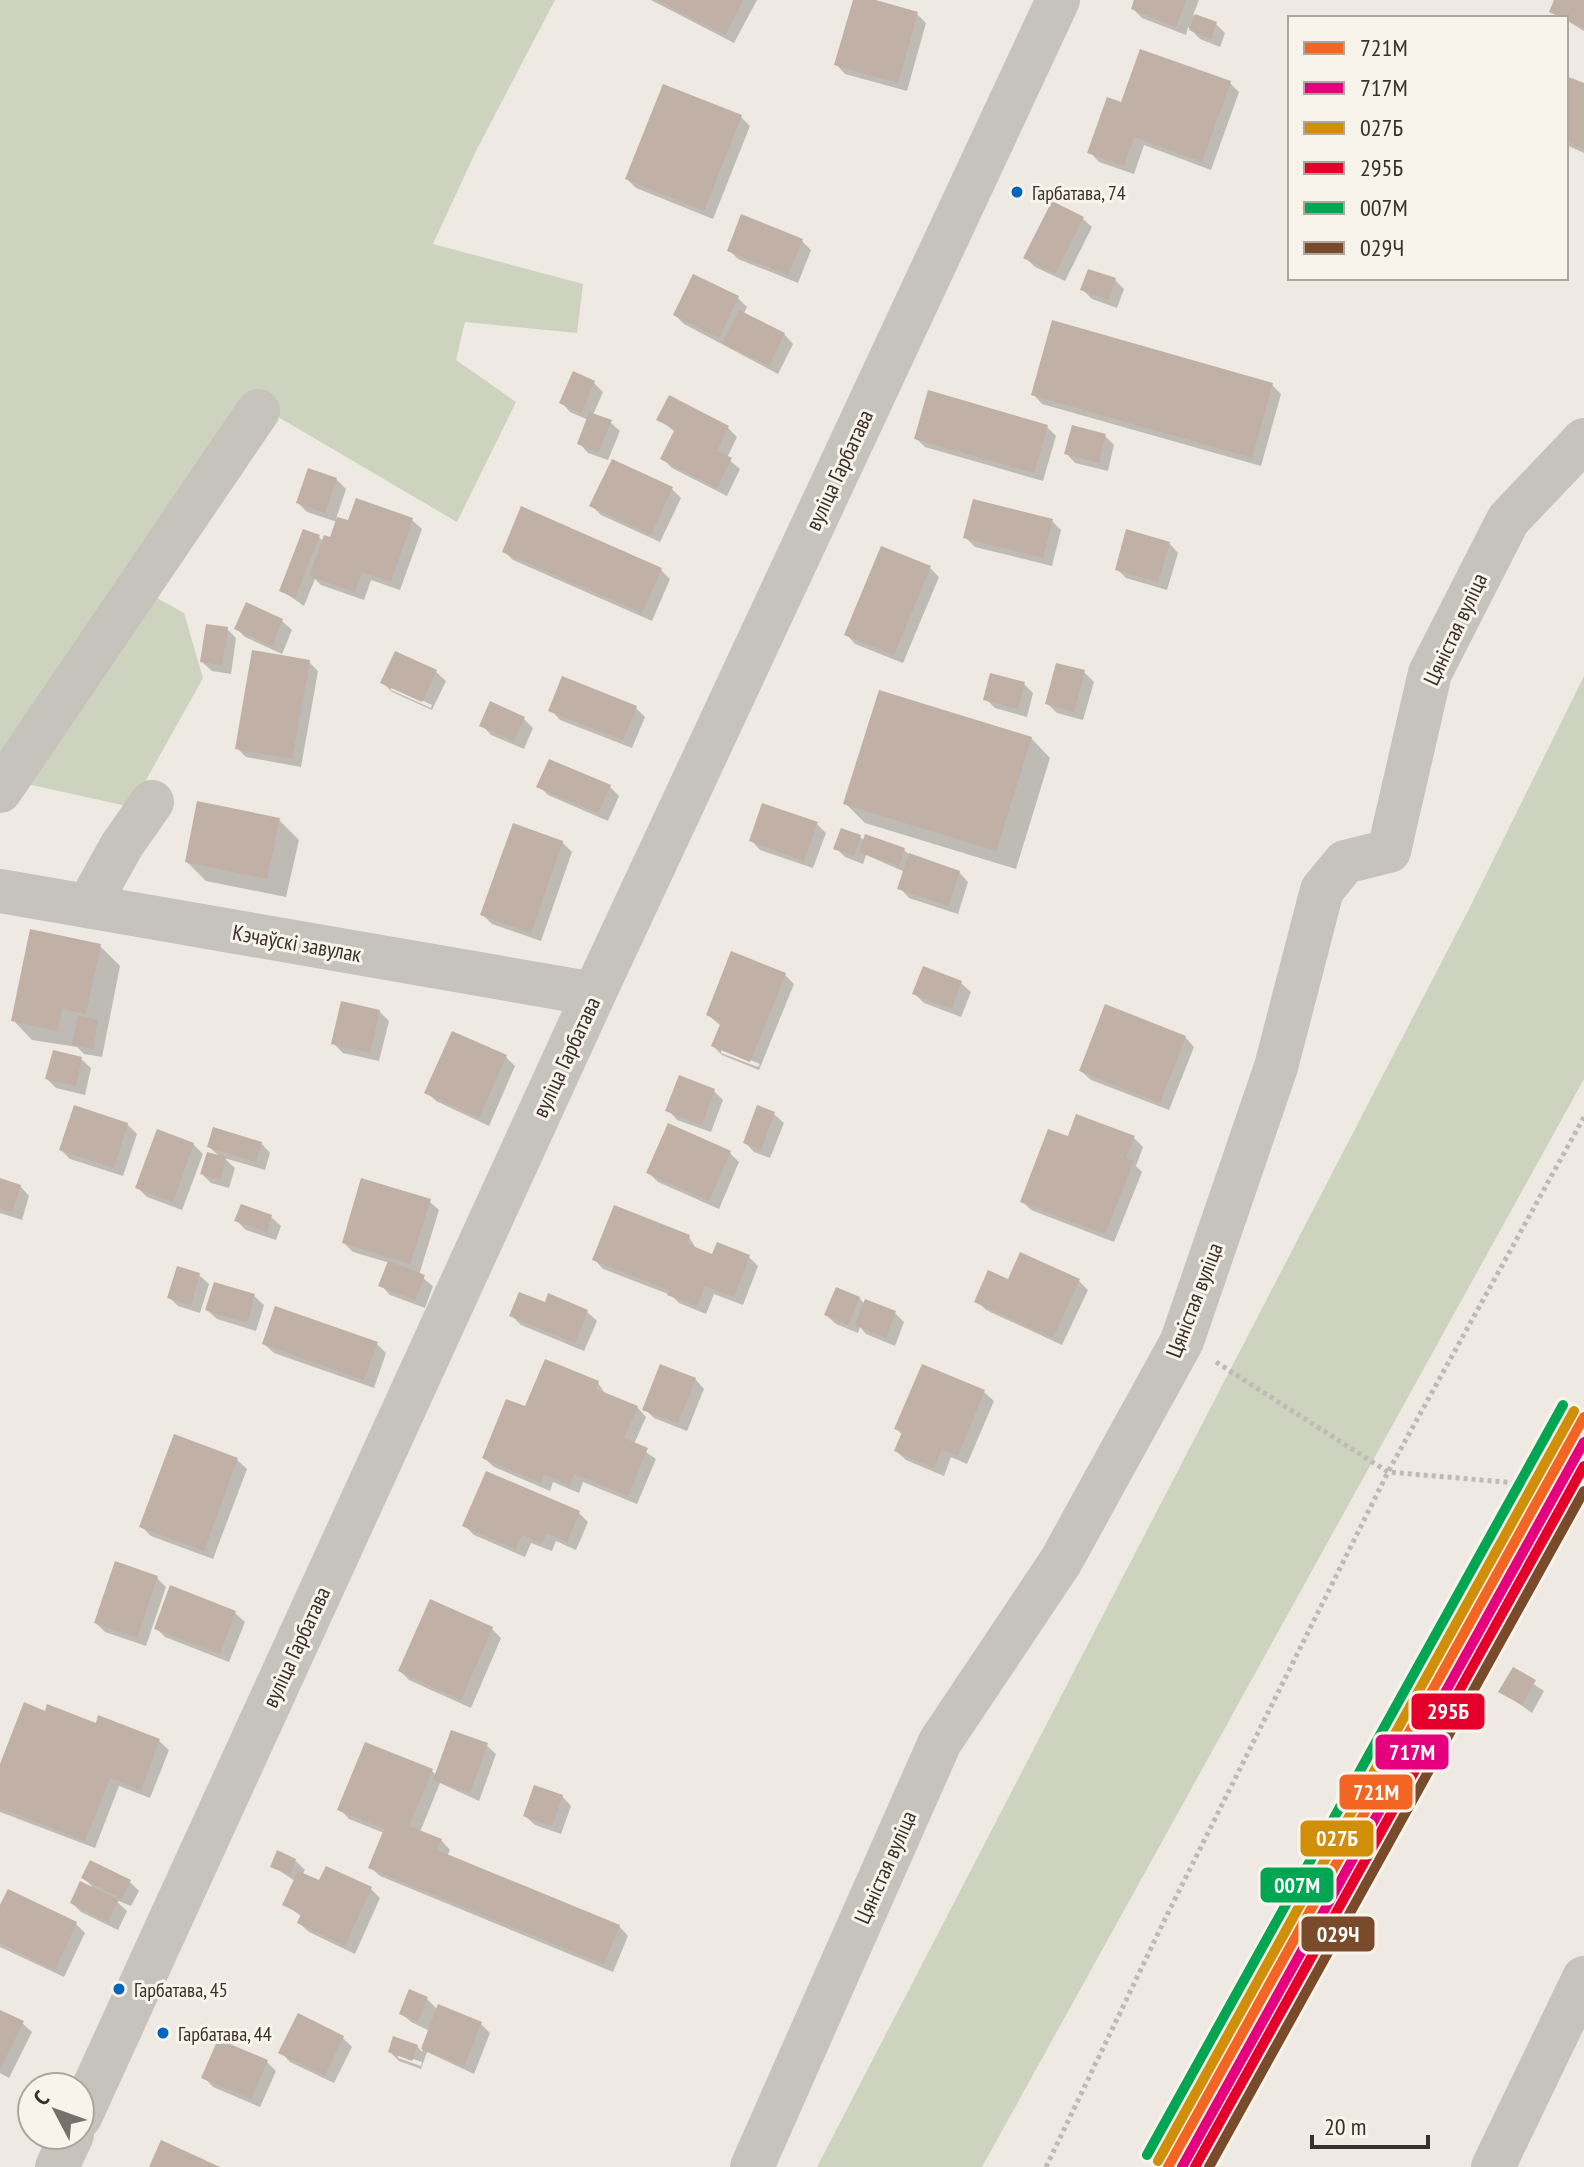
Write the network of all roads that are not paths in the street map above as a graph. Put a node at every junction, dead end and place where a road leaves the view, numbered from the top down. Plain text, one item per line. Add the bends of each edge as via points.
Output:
1 (1058, 0) edge
2 (258, 411) dead end
3 (1584, 440) edge
4 (0, 791) edge
5 (152, 802) dead end
6 (0, 891) edge
7 (88, 906) junction
8 (594, 994) junction
9 (1584, 1978) edge
10 (96, 2082) edge
11 (752, 2167) edge
12 (1493, 2167) edge

1 - 8 street, вуліца Гарбатава
2 - 4 street
3 - 11 street, Цяністая вуліца via 1508,520 1430,673 1389,851 1345,862 1322,890 1276,1067 1182,1341 1061,1561 940,1742
5 - 7 street
6 - 7 street, Кэчаўскі завулак
7 - 8 street, Кэчаўскі завулак
8 - 10 street, вуліца Гарбатава
9 - 12 street

